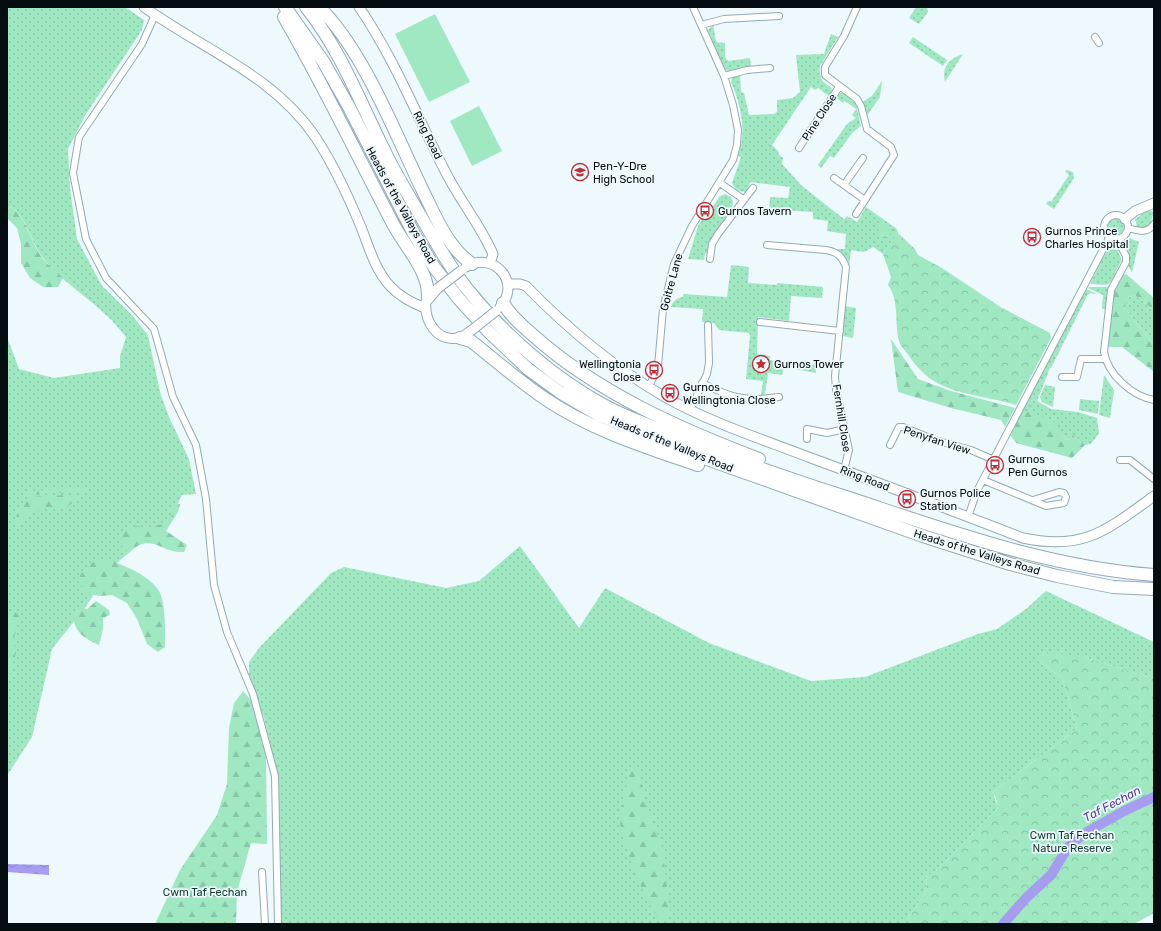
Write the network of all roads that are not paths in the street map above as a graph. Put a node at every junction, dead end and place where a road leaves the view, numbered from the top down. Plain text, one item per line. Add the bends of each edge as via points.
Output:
1 (144, 7) edge
2 (279, 7) edge
3 (285, 7) edge
4 (306, 7) edge
5 (319, 7) edge
6 (359, 7) edge
7 (694, 7) edge
8 (857, 7) edge
9 (155, 15) junction
10 (779, 16) dead end
11 (701, 25) junction
12 (770, 68) dead end
13 (724, 76) junction
14 (839, 87) junction
15 (799, 148) dead end
16 (863, 158) dead end
17 (834, 178) dead end
18 (720, 183) junction
19 (844, 185) junction
20 (753, 188) dead end
21 (744, 199) junction
22 (865, 200) junction
23 (1154, 203) edge
24 (856, 214) dead end
25 (1125, 219) junction
26 (1154, 224) edge
27 (1128, 228) junction
28 (1109, 238) junction
29 (1117, 239) junction
30 (768, 246) dead end
31 (710, 259) dead end
32 (490, 263) junction
33 (467, 267) junction
34 (508, 284) junction
35 (427, 303) junction
36 (499, 307) junction
37 (760, 322) dead end
38 (708, 325) dead end
39 (840, 332) junction
40 (460, 338) junction
41 (1105, 359) junction
42 (1062, 377) dead end
43 (702, 383) junction
44 (649, 387) junction
45 (779, 397) dead end
46 (1154, 400) edge
47 (690, 410) junction
48 (845, 429) junction
49 (807, 439) dead end
50 (890, 445) dead end
51 (994, 460) junction
52 (1120, 460) dead end
53 (844, 470) junction
54 (1154, 479) edge
55 (983, 480) junction
56 (785, 483) junction
57 (1154, 496) edge
58 (1033, 500) dead end
59 (968, 516) junction
60 (1154, 575) edge
61 (1154, 589) edge
62 (262, 872) dead end
63 (265, 924) edge
64 (278, 924) edge

1 - 9 street
2 - 35 highway via 315,69 395,227 425,277 428,287
3 - 56 highway, Heads of the Valleys Road via 323,61 434,267 489,332 528,369 561,393 599,415 673,447
4 - 56 highway, Heads of the Valleys Road via 316,19 344,67 384,152 448,261 468,290 529,353 569,384 609,408
5 - 33 highway via 358,59 436,216
6 - 32 street, Ring Road via 392,60 444,170 487,239 493,254
7 - 11 street, Goitre Lane
8 - 14 street via 844,36 825,67 825,75
9 - 35 street via 229,59 262,82 290,107 316,138 361,226 375,263 389,286 405,300
9 - 64 street via 142,44 79,137 74,173 86,239 106,278 154,329 173,397 196,445 206,500 214,585 227,632 253,694 275,776
10 - 11 street via 724,19
11 - 13 street, Goitre Lane
12 - 13 street via 740,71
13 - 18 street, Goitre Lane via 734,105 738,130 733,160
14 - 15 street, Pine Close
14 - 22 street via 857,99 867,129 894,151 892,159
16 - 19 street
17 - 19 street
18 - 21 street
18 - 44 street, Goitre Lane via 692,226 674,264 663,309 658,366
19 - 22 street
20 - 21 street
21 - 31 street via 712,244
22 - 24 street
23 - 25 street via 1135,211
25 - 27 street
25 - 28 street via 1117,214 1107,218 1103,228
26 - 27 street via 1147,231
27 - 29 street via 1124,236
28 - 29 street
28 - 51 street
29 - 41 street via 1126,256 1126,262 1111,290
30 - 39 street, Fernhill Close via 834,252 844,260 846,267
32 - 33 street via 482,262
32 - 34 street via 501,270
33 - 35 street, bridge via 438,288
34 - 36 street via 508,291
34 - 44 street, Ring Road via 526,286 567,326 623,371
35 - 40 street via 429,322 439,334
36 - 40 street, bridge
36 - 56 highway via 580,372 673,423 762,460
37 - 39 street
38 - 43 street via 709,363
39 - 48 street, Fernhill Close via 835,376
40 - 56 highway via 471,341 544,398 587,423 629,442 761,486
41 - 42 street via 1082,359 1077,377
41 - 46 street via 1124,385 1142,397
43 - 45 street via 736,398 759,400
43 - 47 street
44 - 47 street, Ring Road
47 - 53 street, Ring Road via 715,422
48 - 49 street via 827,433 807,429
48 - 53 street, Fernhill Close via 849,450
50 - 51 street, Penyfan View via 899,427 903,427
51 - 55 street
52 - 54 street via 1130,460
53 - 59 street, Ring Road
55 - 58 street
55 - 59 street
56 - 60 highway, Heads of the Valleys Road via 1028,555 1081,566
56 - 61 highway, Heads of the Valleys Road via 1010,564 1113,587
57 - 59 street, Ring Road via 1101,533 1070,542 1040,542 1023,538
62 - 63 street

